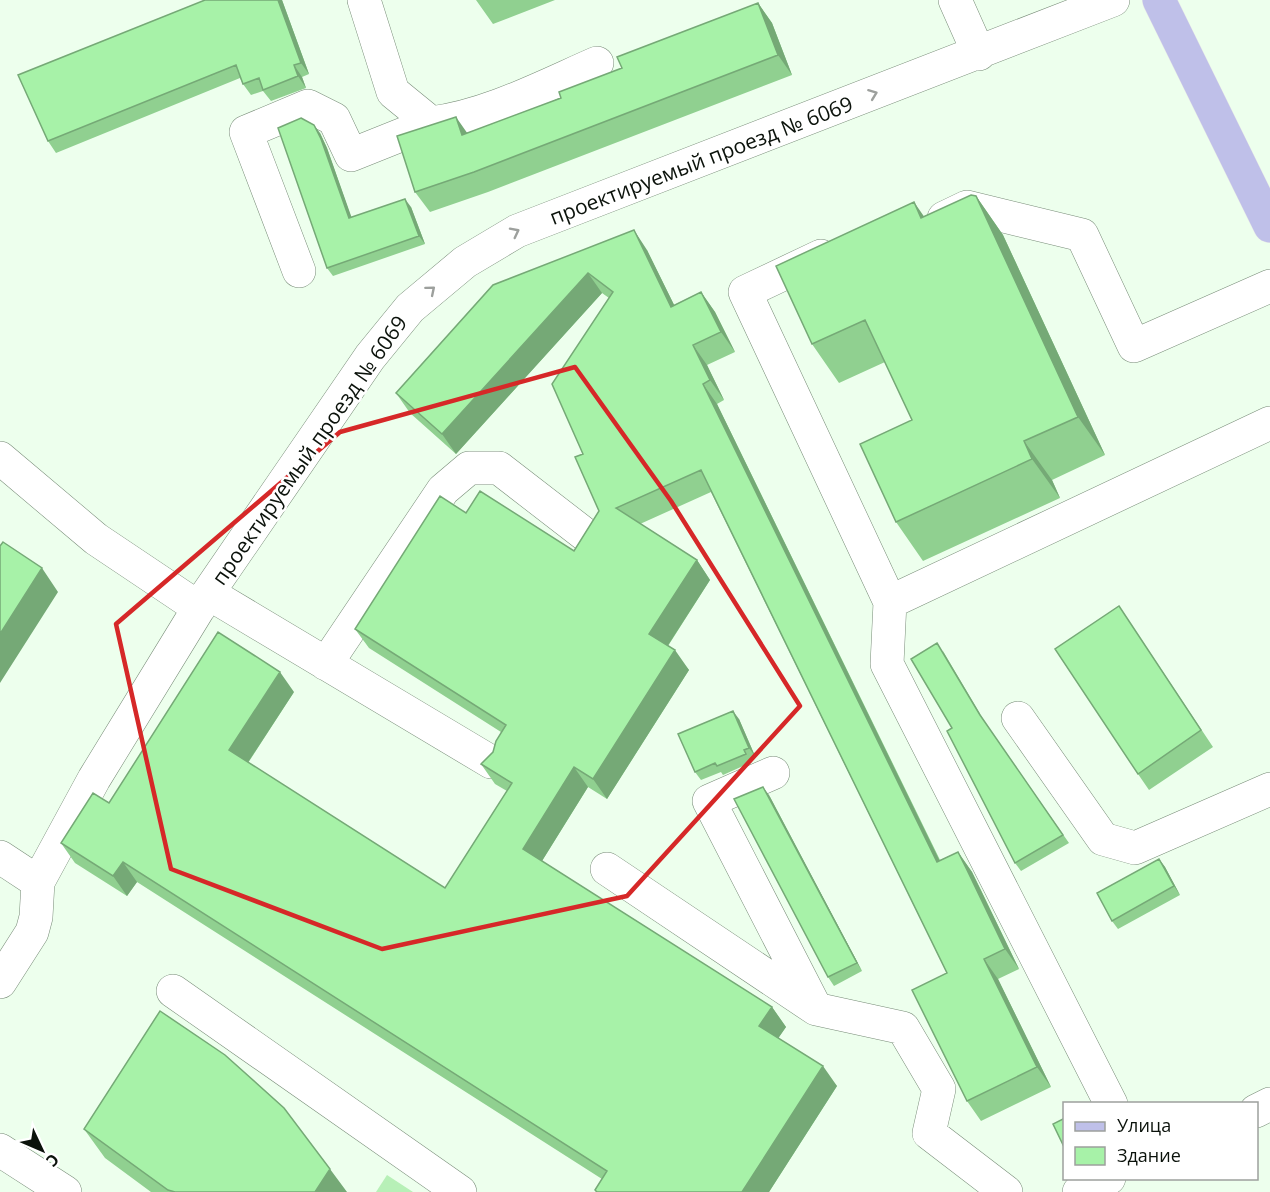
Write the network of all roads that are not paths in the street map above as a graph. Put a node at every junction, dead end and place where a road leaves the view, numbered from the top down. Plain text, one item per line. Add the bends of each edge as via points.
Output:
1 (364, 0) edge
2 (955, 0) edge
3 (1113, 0) edge
4 (1159, 0) edge
5 (979, 54) junction
6 (597, 63) dead end
7 (430, 123) junction
8 (1270, 226) edge
9 (914, 232) edge
10 (846, 244) edge
11 (299, 271) dead end
12 (1270, 286) edge
13 (1270, 423) edge
14 (0, 458) edge
15 (587, 536) edge
16 (203, 601) junction
17 (890, 602) junction
18 (326, 664) junction
19 (1018, 718) dead end
20 (491, 762) edge
21 (773, 773) dead end
22 (1270, 789) edge
23 (0, 857) edge
24 (607, 868) dead end
25 (38, 882) junction
26 (0, 982) edge
27 (173, 991) dead end
28 (816, 1009) junction
29 (1110, 1102) edge
30 (0, 1150) edge
31 (65, 1192) edge
32 (460, 1192) edge
33 (1006, 1192) edge

1 - 7 street via 393,92
2 - 5 street
3 - 5 street, проектируемый проезд № 6069
4 - 8 main road
16 -> 5 street, проектируемый проезд № 6069 via 370,357 410,308 465,262 517,231
6 - 7 street via 456,120
7 - 11 street via 351,155 334,119 308,106 246,132
9 - 12 street via 967,207 1082,235 1134,346
10 - 17 street via 745,292
13 - 17 street
14 - 16 street via 96,539
15 - 18 street via 499,468 469,468 443,490
16 - 18 street
16 - 25 street, проектируемый проезд № 6069 via 94,779
17 - 29 street via 887,664
18 - 20 street
19 - 22 street via 1103,839 1135,848
21 - 28 street via 709,801
23 - 25 street
24 - 28 street
25 - 26 street, проектируемый проезд № 6069 via 32,932
27 - 32 street
28 - 33 street via 903,1028 939,1089 929,1132
30 - 31 street

